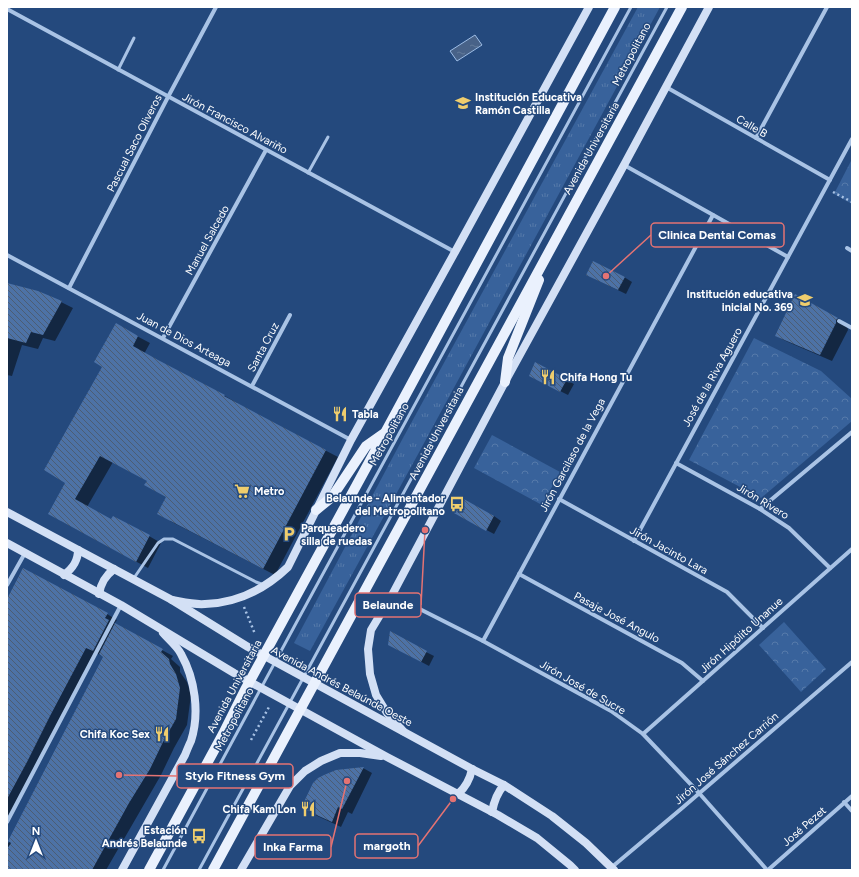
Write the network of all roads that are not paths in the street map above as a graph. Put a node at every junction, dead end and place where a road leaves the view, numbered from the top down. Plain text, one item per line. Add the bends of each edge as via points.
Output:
1 (216, 7) edge
2 (588, 7) edge
3 (615, 7) edge
4 (631, 7) edge
5 (667, 7) edge
6 (682, 7) edge
7 (709, 7) edge
8 (826, 7) edge
9 (7, 9) edge
10 (134, 38) dead end
11 (118, 70) junction
12 (666, 87) junction
13 (168, 97) junction
14 (328, 137) dead end
15 (756, 138) junction
16 (852, 138) edge
17 (266, 150) junction
18 (624, 165) junction
19 (308, 173) junction
20 (830, 180) junction
21 (713, 215) junction
22 (847, 248) dead end
23 (852, 251) edge
24 (455, 252) junction
25 (7, 255) edge
26 (788, 257) junction
27 (541, 265) junction
28 (69, 288) junction
29 (290, 315) dead end
30 (840, 321) dead end
31 (852, 328) edge
32 (163, 338) junction
33 (505, 382) junction
34 (252, 386) junction
35 (852, 432) edge
36 (385, 433) junction
37 (351, 440) junction
38 (676, 463) junction
39 (559, 499) junction
40 (760, 509) junction
41 (316, 510) junction
42 (7, 512) edge
43 (634, 541) junction
44 (7, 543) edge
45 (852, 549) edge
46 (78, 550) junction
47 (25, 553) junction
48 (830, 568) junction
49 (114, 569) junction
50 (518, 574) junction
51 (64, 575) junction
52 (133, 579) junction
53 (7, 585) edge
54 (266, 586) junction
55 (99, 594) junction
56 (392, 595) junction
57 (172, 600) junction
58 (121, 605) junction
59 (159, 628) junction
60 (763, 628) junction
61 (483, 641) junction
62 (263, 656) junction
63 (276, 662) junction
64 (852, 662) edge
65 (303, 677) junction
66 (249, 681) junction
67 (703, 681) junction
68 (315, 683) junction
69 (261, 688) junction
70 (289, 703) junction
71 (300, 710) junction
72 (403, 731) junction
73 (643, 734) junction
74 (387, 757) junction
75 (472, 769) junction
76 (504, 785) junction
77 (699, 793) junction
78 (458, 794) junction
79 (852, 796) edge
80 (844, 802) junction
81 (852, 811) edge
82 (492, 812) junction
83 (7, 822) edge
84 (613, 869) edge
85 (122, 870) edge
86 (149, 870) edge
87 (163, 870) edge
88 (199, 870) edge
89 (213, 870) edge
90 (241, 870) edge
91 (575, 870) edge
92 (767, 870) edge

1 - 13 street, Pascual Saco Oliveros
2 - 24 street
3 - 36 main road, Avenida Universitaria
4 - 63 lane, Metropolitano
5 - 65 lane, Metropolitano
6 - 27 main road, Avenida Universitaria
7 - 12 street
8 - 15 street
9 - 11 street, Jirón Francisco Alvariño
10 - 11 lane
11 - 13 street, Jirón Francisco Alvariño
12 - 15 street, Calle B
12 - 18 street
13 - 17 street, Jirón Francisco Alvariño
13 - 28 street, Pascual Saco Oliveros
14 - 19 lane
15 - 20 street, Calle B
16 - 20 street, José de la Riva Aguero
17 - 19 street, Jirón Francisco Alvariño
17 - 32 street, Manuel Salcedo
18 - 21 street
18 - 33 street
19 - 24 street, Jirón Francisco Alvariño
20 - 26 street, José de la Riva Aguero
21 - 26 street
21 - 39 street, Jirón Garcilaso de la Vega
22 - 23 street
24 - 37 street
25 - 28 street, Juan de Dios Arteaga
26 - 38 street, José de la Riva Aguero
27 - 33 main road via 540,278 508,358
27 - 68 main road, Avenida Universitaria
28 - 32 street, Juan de Dios Arteaga
29 - 34 street, Santa Cruz
30 - 31 street
32 - 34 street, Juan de Dios Arteaga
33 - 56 street
34 - 37 street, Juan de Dios Arteaga
35 - 40 street
36 - 41 main road via 366,446 332,497
36 - 62 main road, Avenida Universitaria
37 - 41 street
38 - 40 street, Jirón Rivero
38 - 43 street, José de la Riva Aguero
39 - 43 street, Jirón Jacinto Lara
39 - 50 street, Jirón Garcilaso de la Vega
40 - 48 street, Jirón Rivero via 789,528
41 - 54 street via 288,567
42 - 46 street, Avenida Andrés Belaúnde Oeste
43 - 60 street, Jirón Jacinto Lara via 727,592
44 - 47 street
45 - 48 street, Jirón Hipólito Unanue
46 - 49 street, Avenida Andrés Belaúnde Oeste
46 - 51 street via 75,564
47 - 51 street
47 - 53 street
48 - 60 street, Jirón Hipólito Unanue
49 - 52 street, Avenida Andrés Belaúnde Oeste
49 - 55 street via 103,579
50 - 61 street, Jirón Garcilaso de la Vega
50 - 67 street, Pasaje José Angulo via 682,663
51 - 55 street
52 - 54 lane via 158,542 173,539
52 - 57 street, Avenida Andrés Belaúnde Oeste
54 - 57 street via 228,601 191,604
55 - 58 street
56 - 61 street, Jirón José de Sucre
56 - 72 street via 372,630 368,650 370,674 376,695
57 - 62 street, Avenida Andrés Belaúnde Oeste
58 - 59 street
58 - 83 street
59 - 66 street
59 - 85 street, Avenida Universitaria via 180,653 189,671 194,691 195,724 185,755
60 - 67 street, Jirón Hipólito Unanue
61 - 73 street, Jirón José de Sucre via 611,711
62 - 63 street, Avenida Andrés Belaúnde Oeste
62 - 66 main road, Avenida Universitaria
63 - 65 street, Avenida Andrés Belaúnde Oeste
63 - 69 lane, Metropolitano
64 - 77 street, Jirón José Sánchez Carrión
65 - 68 street, Avenida Andrés Belaúnde Oeste
65 - 70 lane, Metropolitano
66 - 69 street
66 - 86 main road, Avenida Universitaria
67 - 73 street, Jirón Hipólito Unanue
68 - 71 main road, Avenida Universitaria
68 - 72 street, Avenida Andrés Belaúnde Oeste
69 - 70 street
69 - 87 lane, Metropolitano
70 - 71 street
70 - 88 lane, Metropolitano
71 - 74 street
71 - 89 main road, Avenida Universitaria
72 - 75 street, Avenida Andrés Belaúnde Oeste
73 - 77 street, Jirón José de Sucre
74 - 78 street
74 - 90 street via 340,753 304,771 290,786
75 - 76 street, Avenida Andrés Belaúnde Oeste
75 - 78 street via 467,783
76 - 82 street via 499,791
76 - 84 street, Avenida Andrés Belaúnde Oeste via 552,816
77 - 84 street, Jirón José Sánchez Carrión
77 - 92 street, Jirón José de Sucre
78 - 82 street
79 - 80 street, José Pezet
80 - 81 street
80 - 92 street, José Pezet
82 - 91 street via 538,838

